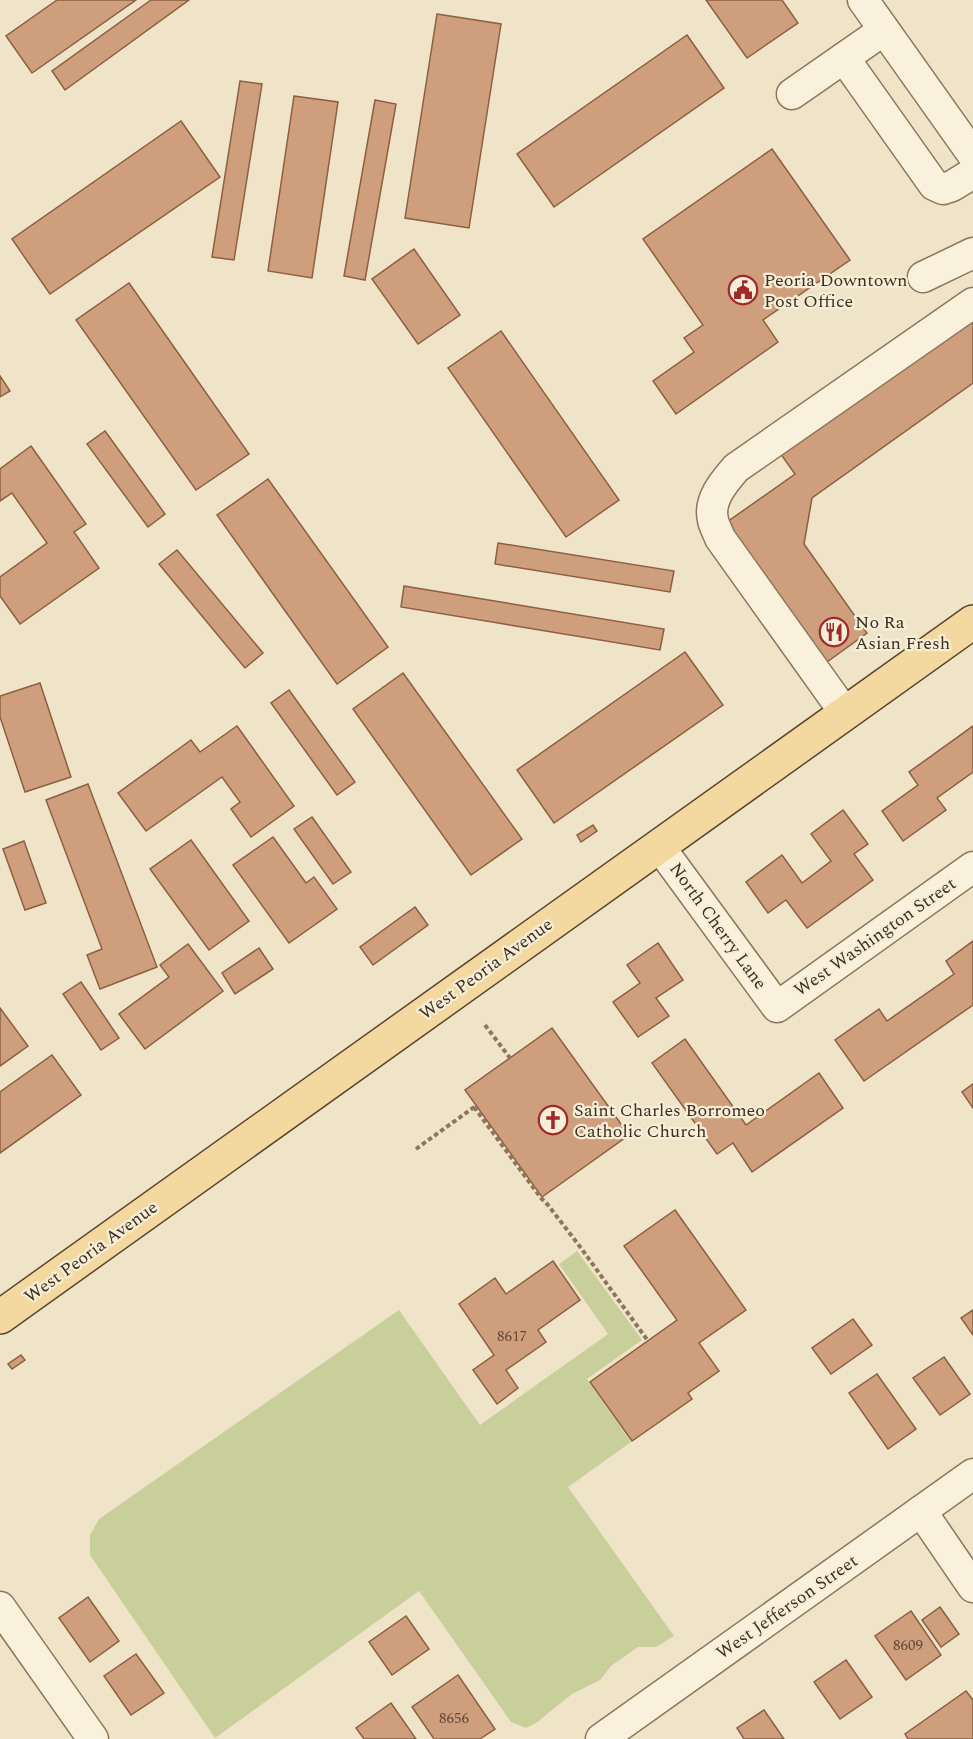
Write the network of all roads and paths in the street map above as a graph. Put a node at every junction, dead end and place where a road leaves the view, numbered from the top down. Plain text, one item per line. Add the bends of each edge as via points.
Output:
1 (863, 0) edge
2 (884, 30) junction
3 (844, 58) junction
4 (792, 94) dead end
5 (973, 155) edge
6 (973, 173) edge
7 (973, 253) edge
8 (923, 277) dead end
9 (973, 303) edge
10 (973, 622) edge
11 (845, 713) junction
12 (659, 846) junction
13 (973, 867) edge
14 (777, 1007) joint
15 (485, 1025) dead end
16 (510, 1058) dead end
17 (416, 1149) dead end
18 (0, 1317) edge
19 (648, 1341) dead end
20 (973, 1474) edge
21 (921, 1511) junction
22 (973, 1587) edge
23 (0, 1607) edge
24 (93, 1739) edge
25 (601, 1739) edge

1 - 2 street
2 - 3 street
2 - 5 street
3 - 4 street
3 - 6 street via 934,185 943,189
7 - 8 street
9 - 11 street via 736,468 715,499 712,519 720,538
10 - 11 main road, West Peoria Avenue
11 - 12 main road, West Peoria Avenue
12 - 14 street, North Cherry Lane
12 - 18 main road, West Peoria Avenue
13 - 14 street, West Washington Street
15 - 16 path
17 - 19 path via 475,1106
20 - 21 street, West Jefferson Street
21 - 22 street
21 - 25 street, West Jefferson Street
23 - 24 street

